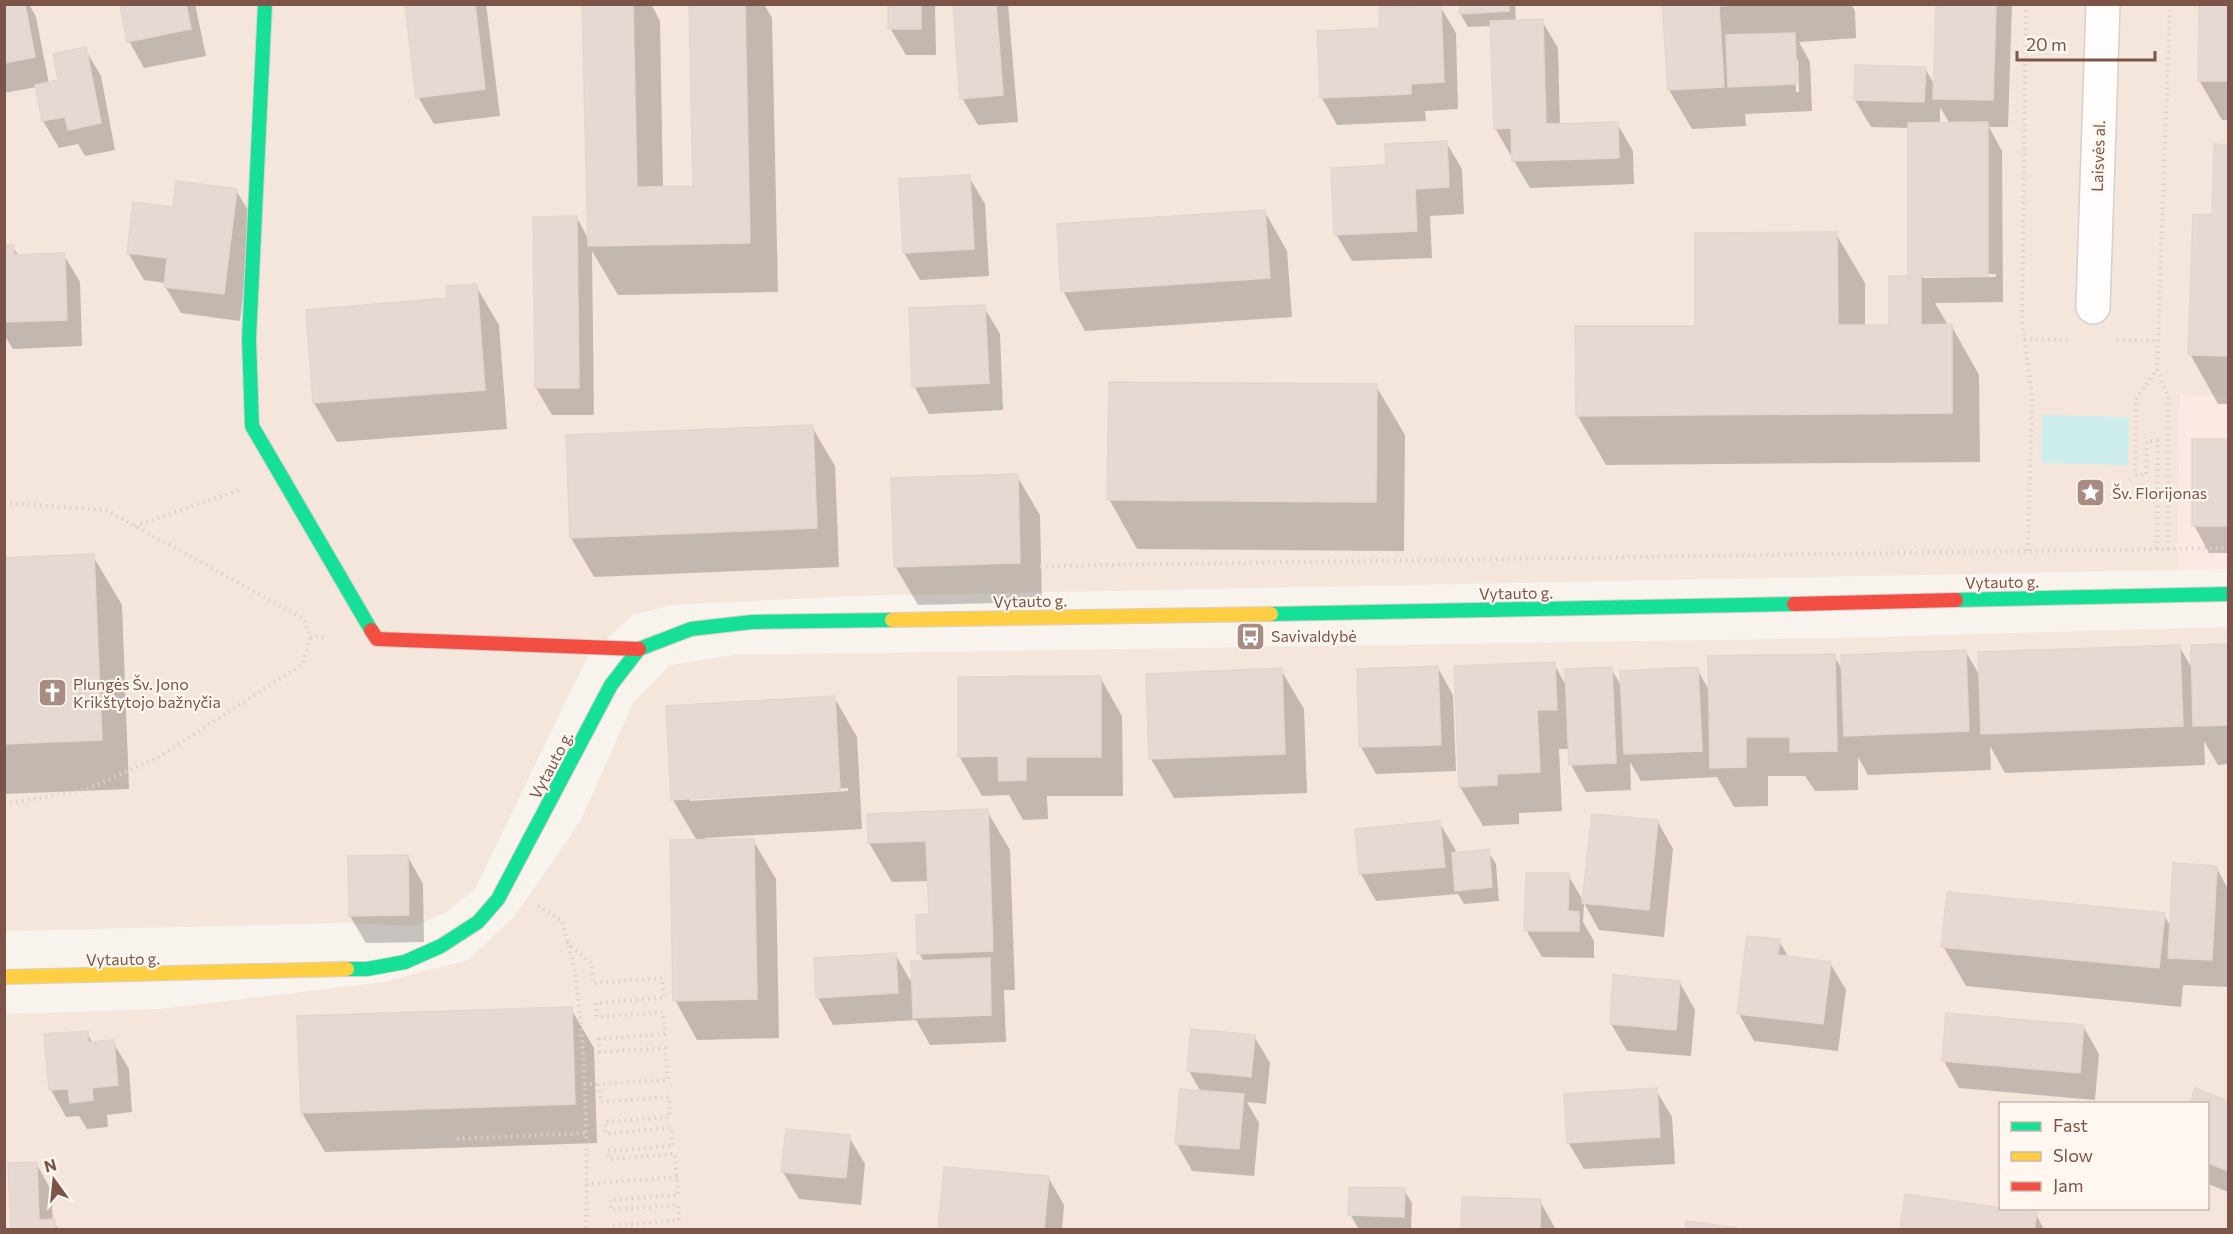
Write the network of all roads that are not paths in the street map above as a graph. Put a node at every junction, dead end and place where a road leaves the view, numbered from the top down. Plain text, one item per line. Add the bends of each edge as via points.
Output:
1 (265, 4) edge
2 (2103, 4) edge
3 (2093, 307) dead end
4 (2229, 594) edge
5 (639, 649) junction
6 (4, 977) edge

1 - 5 main road via 249,339 252,426 377,639
2 - 3 street, Laisvės al.
4 - 5 main road, Vytauto g. via 752,622 692,629
5 - 6 main road, Vytauto g. via 611,685 498,899 478,922 441,946 405,962 367,969

